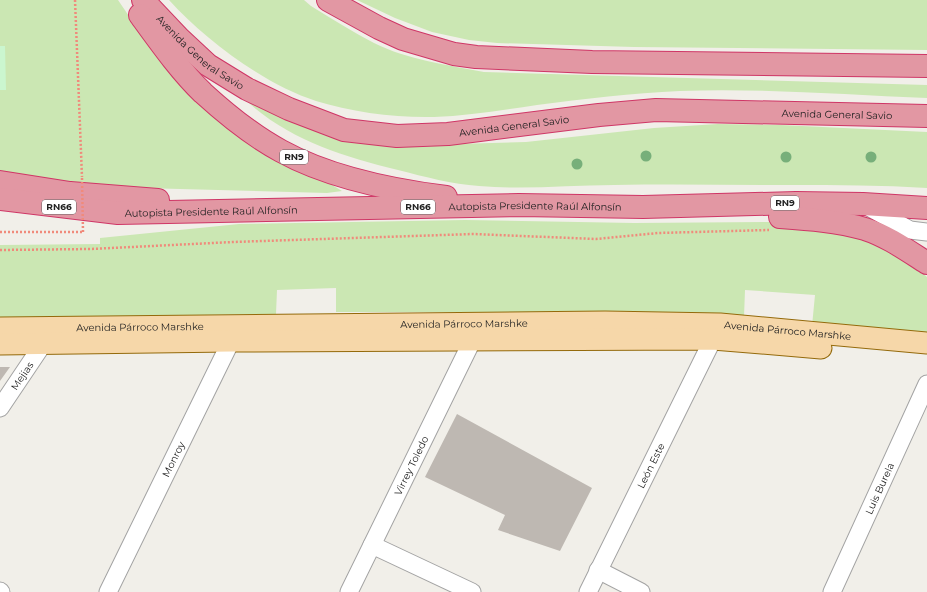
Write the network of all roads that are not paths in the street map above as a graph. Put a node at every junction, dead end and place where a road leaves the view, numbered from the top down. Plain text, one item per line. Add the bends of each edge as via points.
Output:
1 (128, 0) edge
2 (143, 0) edge
3 (328, 0) edge
4 (927, 66) edge
5 (927, 116) edge
6 (0, 182) edge
7 (0, 199) edge
8 (863, 204) junction
9 (519, 205) junction
10 (643, 207) junction
11 (927, 208) edge
12 (318, 209) junction
13 (118, 213) junction
14 (0, 214) edge
15 (927, 232) edge
16 (927, 263) edge
17 (0, 328) edge
18 (234, 332) junction
19 (473, 339) junction
20 (713, 339) junction
21 (927, 343) edge
22 (0, 344) edge
23 (43, 344) junction
24 (927, 358) edge
25 (927, 384) edge
26 (0, 408) edge
27 (372, 545) junction
28 (598, 570) junction
29 (108, 592) edge
30 (349, 592) edge
31 (472, 592) edge
32 (588, 592) edge
33 (641, 592) edge
34 (832, 592) edge

1 - 9 highway, RN9 via 203,92 247,130 281,151 322,170 386,187
2 - 5 highway, Avenida General Savio via 208,65 289,109 344,130 397,136 448,134 656,110
3 - 4 highway via 403,39 454,54 476,57 584,62
6 - 12 highway via 70,193
7 - 13 highway, Autopista Presidente Raúl Alfonsín / RN66
8 - 10 highway, Autopista Presidente Raúl Alfonsín / RN9
8 - 11 highway, Autopista Presidente Raúl Alfonsín / RN9
8 - 15 street via 910,230
9 - 10 highway, Autopista Presidente Raúl Alfonsín / RN9
9 - 12 highway, Autopista Presidente Raúl Alfonsín / RN66
10 - 16 highway via 699,215 815,219 866,229
12 - 13 highway, Autopista Presidente Raúl Alfonsín / RN66
13 - 14 highway
17 - 18 main road, Avenida Párroco Marshke
18 - 19 main road, Avenida Párroco Marshke
18 - 21 main road, Avenida Párroco Marshke via 605,322 720,324
18 - 23 main road, Avenida Párroco Marshke
18 - 29 street, Monroy
19 - 20 main road, Avenida Párroco Marshke
19 - 27 street, Virrey Toledo
20 - 24 main road, Avenida Párroco Marshke
20 - 28 street, León Este
22 - 23 main road, Avenida Párroco Marshke
23 - 26 street, Mejias
25 - 34 street, Luis Burela
27 - 30 street, Virrey Toledo
27 - 31 street
28 - 32 street, León Este
28 - 33 street

